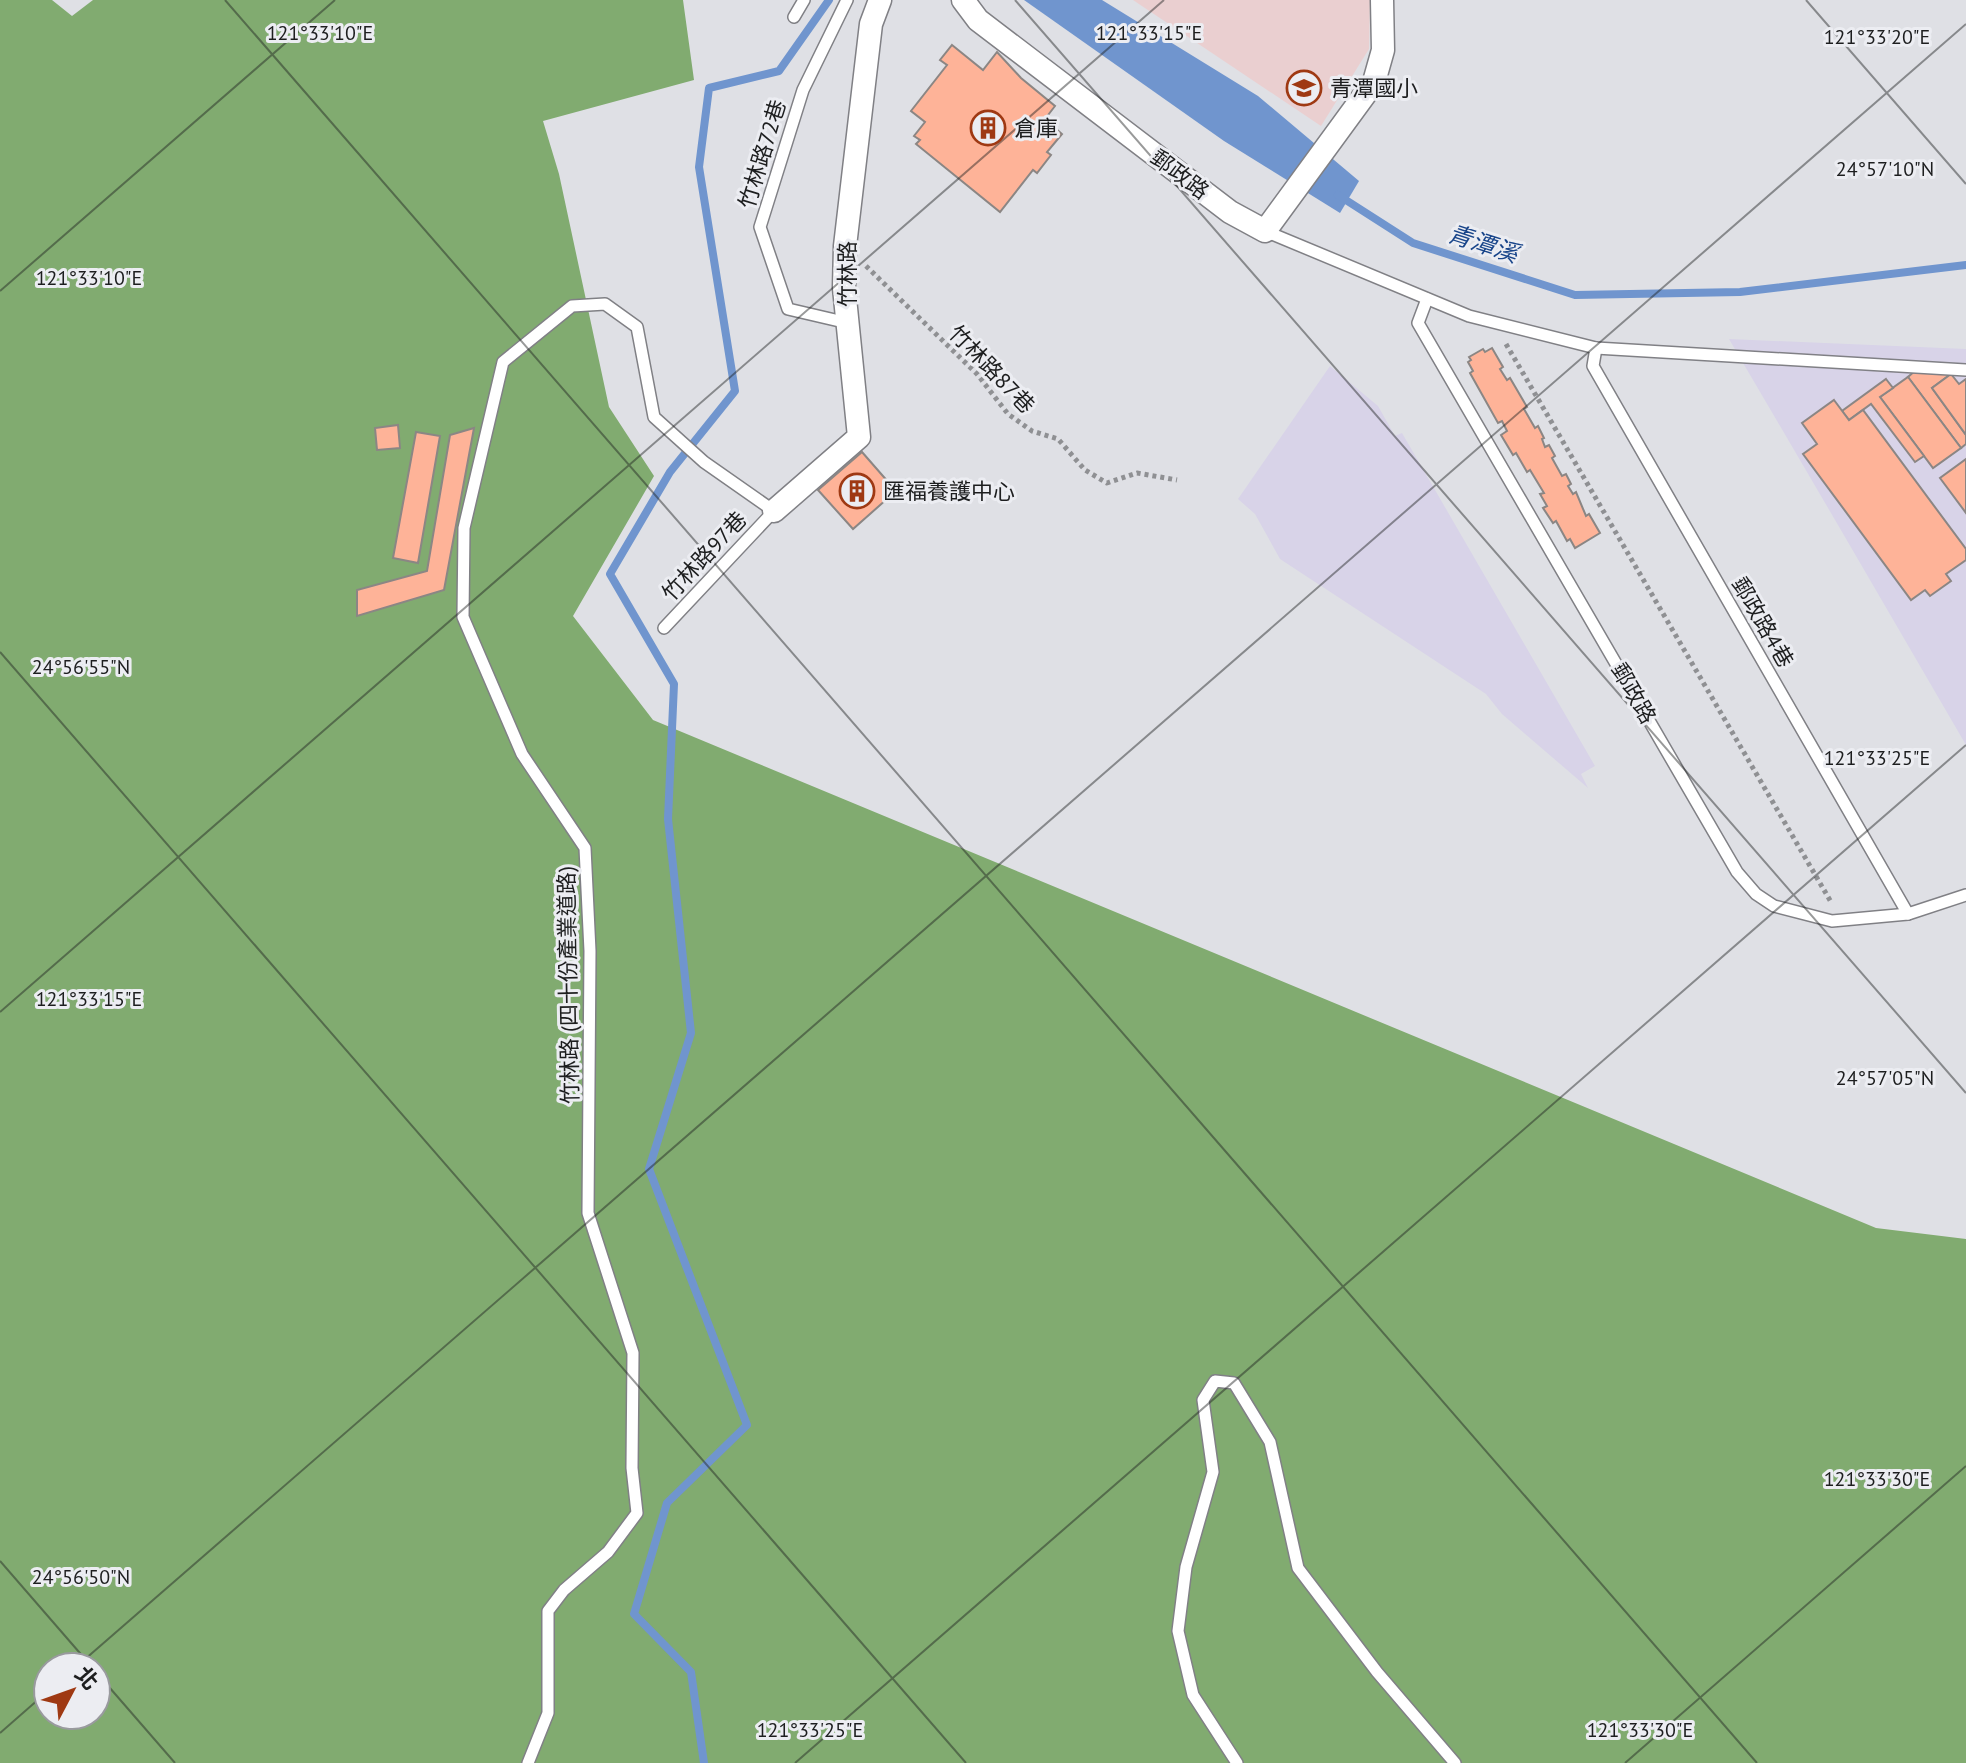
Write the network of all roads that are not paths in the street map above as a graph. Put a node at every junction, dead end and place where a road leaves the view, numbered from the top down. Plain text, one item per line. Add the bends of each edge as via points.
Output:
1 (804, 0) edge
2 (847, 0) edge
3 (880, 0) edge
4 (963, 0) edge
5 (1382, 0) edge
6 (794, 17) dead end
7 (1265, 231) junction
8 (1427, 299) junction
9 (848, 323) junction
10 (1596, 348) junction
11 (1966, 370) edge
12 (774, 511) junction
13 (664, 628) dead end
14 (1966, 895) edge
15 (1908, 914) junction
16 (528, 1763) edge
17 (1237, 1763) edge
18 (1455, 1763) edge

1 - 6 lane
2 - 9 lane, 竹林路72巷 via 803,90 760,227 788,309
3 - 9 street, 竹林路 via 871,24 845,246
4 - 7 street, 郵政路 via 978,20 1217,203
5 - 7 street via 1383,50 1374,82
7 - 8 lane, 郵政路
8 - 10 lane, 郵政路 via 1469,316
8 - 15 lane, 郵政路 via 1418,323 1737,872 1774,906 1832,921
9 - 12 street, 竹林路 via 859,437
10 - 11 lane, 郵政路
10 - 15 lane, 郵政路4巷 via 1593,366
12 - 13 lane, 竹林路97巷
12 - 16 lane, 竹林路 (四十份產業道路) via 704,462 654,417 637,327 605,304 572,306 503,362 464,528 463,617 522,754 585,848 590,951 588,1213 633,1353 637,1513 608,1552 548,1611 548,1713
14 - 15 lane, 郵政路
17 - 18 lane via 1193,1695 1178,1631 1186,1567 1213,1472 1203,1400 1215,1381 1234,1383 1270,1442 1298,1568

